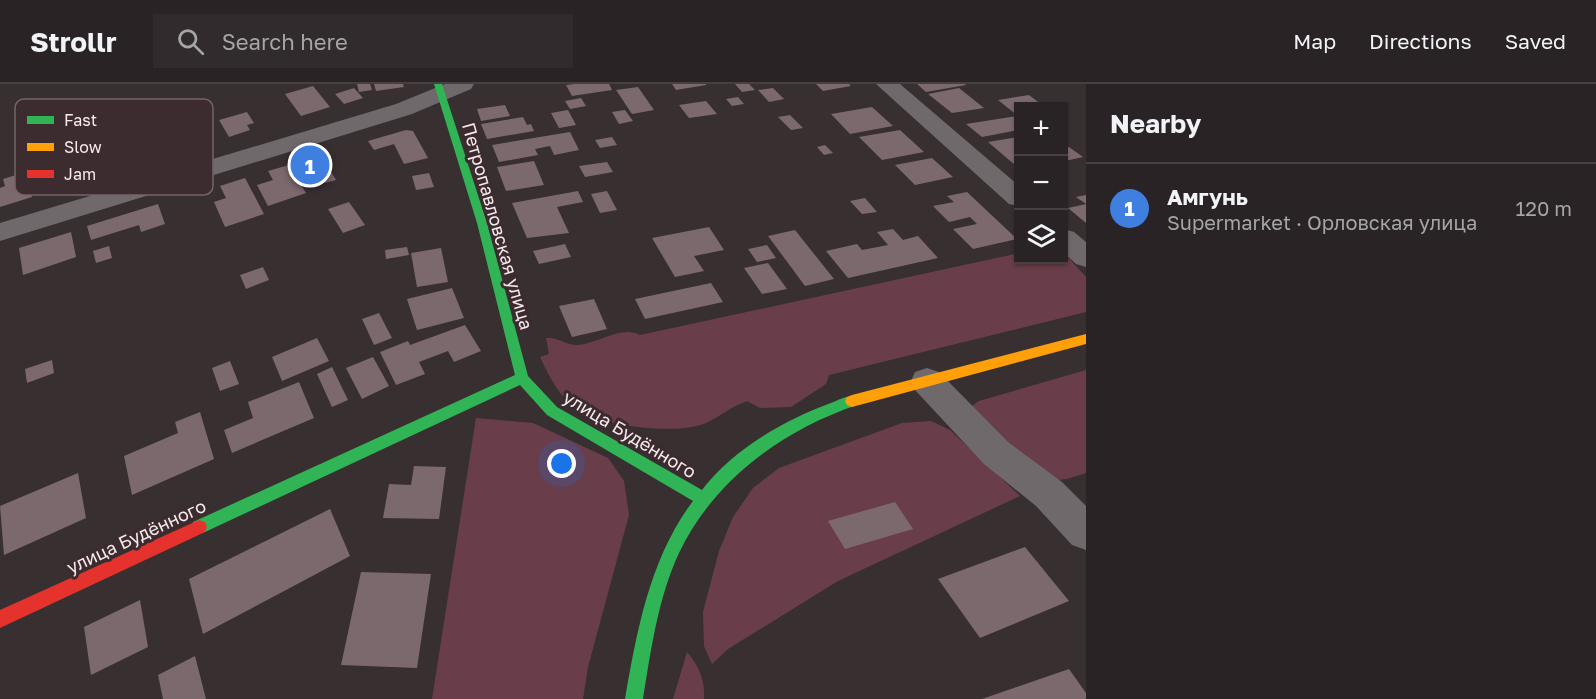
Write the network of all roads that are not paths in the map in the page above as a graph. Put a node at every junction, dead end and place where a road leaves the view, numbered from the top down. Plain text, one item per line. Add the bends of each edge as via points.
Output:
1 (887, 84) edge
2 (447, 87) edge
3 (213, 167) edge
4 (122, 195) edge
5 (1014, 195) edge
6 (0, 232) edge
7 (1068, 241) edge
8 (1086, 257) edge
9 (1086, 339) edge
10 (522, 378) junction
11 (927, 381) junction
12 (702, 498) junction
13 (1086, 532) edge
14 (0, 619) edge
15 (634, 699) edge

1 - 5 street
2 - 3 street via 404,109
2 - 10 street, Петропавловская улица
4 - 6 street
7 - 8 street
9 - 11 street, улица Будённого
10 - 12 street, улица Будённого via 552,411
10 - 14 street, улица Будённого
11 - 12 street, улица Будённого via 832,408 759,446
11 - 13 street via 996,453 1049,494
12 - 15 street via 656,586 644,630

